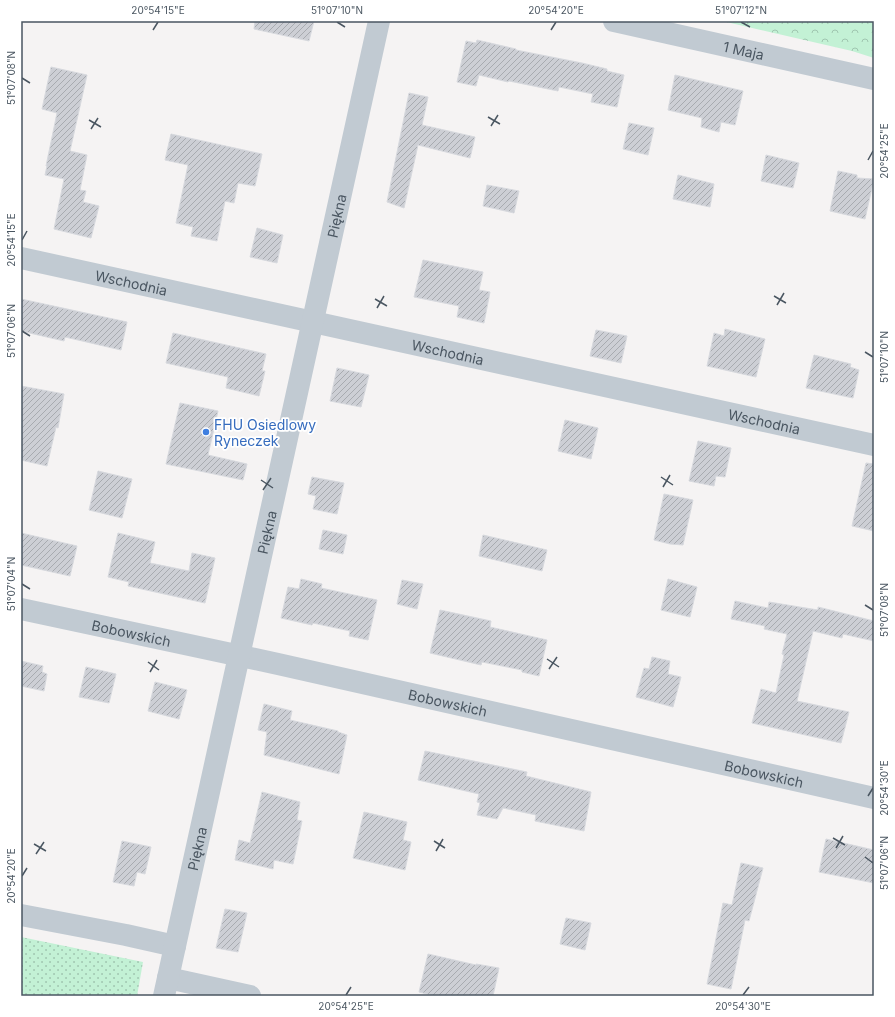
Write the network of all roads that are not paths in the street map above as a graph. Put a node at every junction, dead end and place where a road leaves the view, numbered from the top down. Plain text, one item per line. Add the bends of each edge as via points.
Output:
1 (379, 21) edge
2 (614, 21) edge
3 (874, 79) edge
4 (21, 258) edge
5 (313, 321) junction
6 (874, 445) edge
7 (21, 609) edge
8 (239, 656) junction
9 (874, 798) edge
10 (21, 915) edge
11 (175, 946) junction
12 (166, 987) edge
13 (250, 996) edge

1 - 5 street, Piękna
2 - 3 street, 1 Maja
4 - 5 street, Wschodnia
5 - 6 street, Wschodnia
5 - 8 street, Piękna
7 - 8 street, Bobowskich
8 - 9 street, Bobowskich
8 - 11 street, Piękna
10 - 11 street
11 - 12 street, Piękna
12 - 13 street

